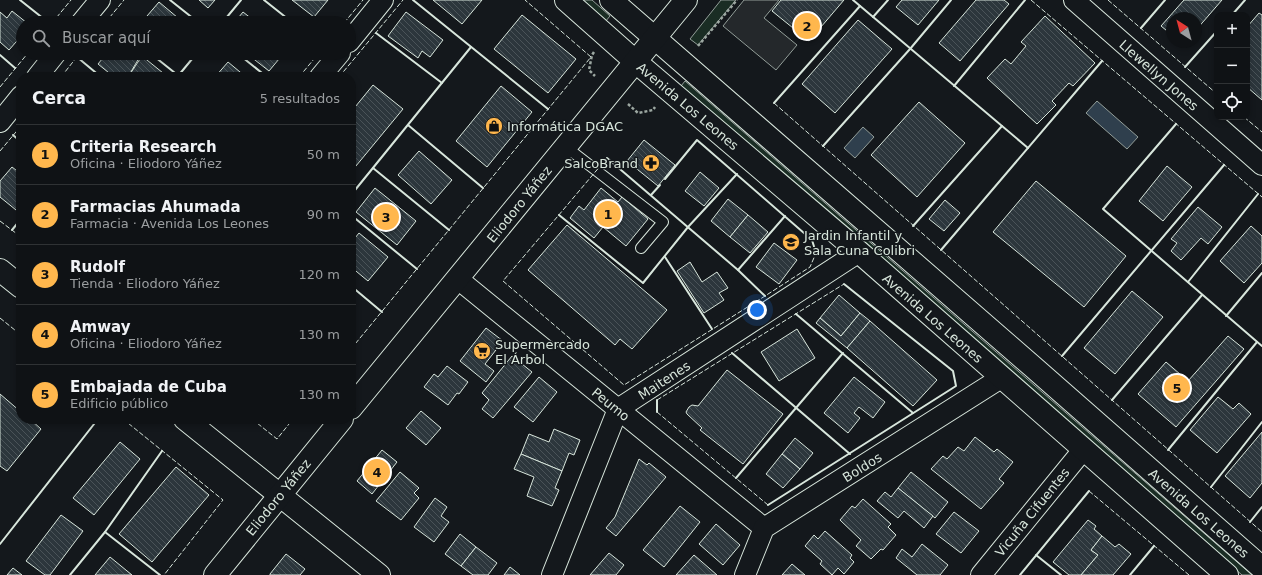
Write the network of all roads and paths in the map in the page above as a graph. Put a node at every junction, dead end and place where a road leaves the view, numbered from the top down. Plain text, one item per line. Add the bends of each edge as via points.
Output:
1 (100, 0) edge
2 (383, 0) edge
3 (566, 0) edge
4 (611, 0) edge
5 (686, 0) edge
6 (736, 0) edge
7 (1074, 0) edge
8 (87, 16) edge
9 (356, 33) edge
10 (655, 39) junction
11 (696, 48) dead end
12 (592, 55) dead end
13 (50, 60) edge
14 (334, 60) edge
15 (636, 62) junction
16 (589, 70) dead end
17 (41, 72) edge
18 (324, 72) edge
19 (16, 102) edge
20 (0, 122) edge
21 (566, 147) junction
22 (1262, 166) edge
23 (641, 248) dead end
24 (859, 252) junction
25 (0, 270) edge
26 (458, 279) junction
27 (16, 283) edge
28 (1001, 378) junction
29 (356, 402) edge
30 (618, 409) junction
31 (191, 424) edge
32 (338, 424) edge
33 (1084, 450) junction
34 (280, 495) junction
35 (764, 528) junction
36 (1262, 568) edge
37 (215, 575) edge
38 (379, 575) edge
39 (552, 575) edge
40 (745, 575) edge
41 (981, 575) edge
42 (1227, 575) edge

1 - 8 street
2 - 9 street
3 - 15 main road, Avenida Los Leones
4 - 10 main road, Avenida Los Leones
5 - 10 main road, Eliodoro Yáñez
6 - 11 path
7 - 22 street, Llewellyn Jones
10 - 15 main road, Eliodoro Yáñez
10 - 36 main road, Avenida Los Leones
12 - 16 path
13 - 17 street
14 - 18 street
15 - 21 main road, Eliodoro Yáñez
15 - 24 main road, Avenida Los Leones
19 - 20 street
21 - 23 lane via 663,222
21 - 26 main road, Eliodoro Yáñez
24 - 28 main road, Avenida Los Leones
24 - 30 street, Maitenes
25 - 27 main road
26 - 29 main road, Eliodoro Yáñez
26 - 30 street, Peumo
28 - 33 main road, Avenida Los Leones
28 - 35 street, Boldos
30 - 35 street, Peumo
30 - 39 street
31 - 34 main road
32 - 34 main road, Eliodoro Yáñez
33 - 41 street, Vicuña Cifuentes
33 - 42 main road, Avenida Los Leones
34 - 37 main road, Eliodoro Yáñez
34 - 38 main road
35 - 40 street

